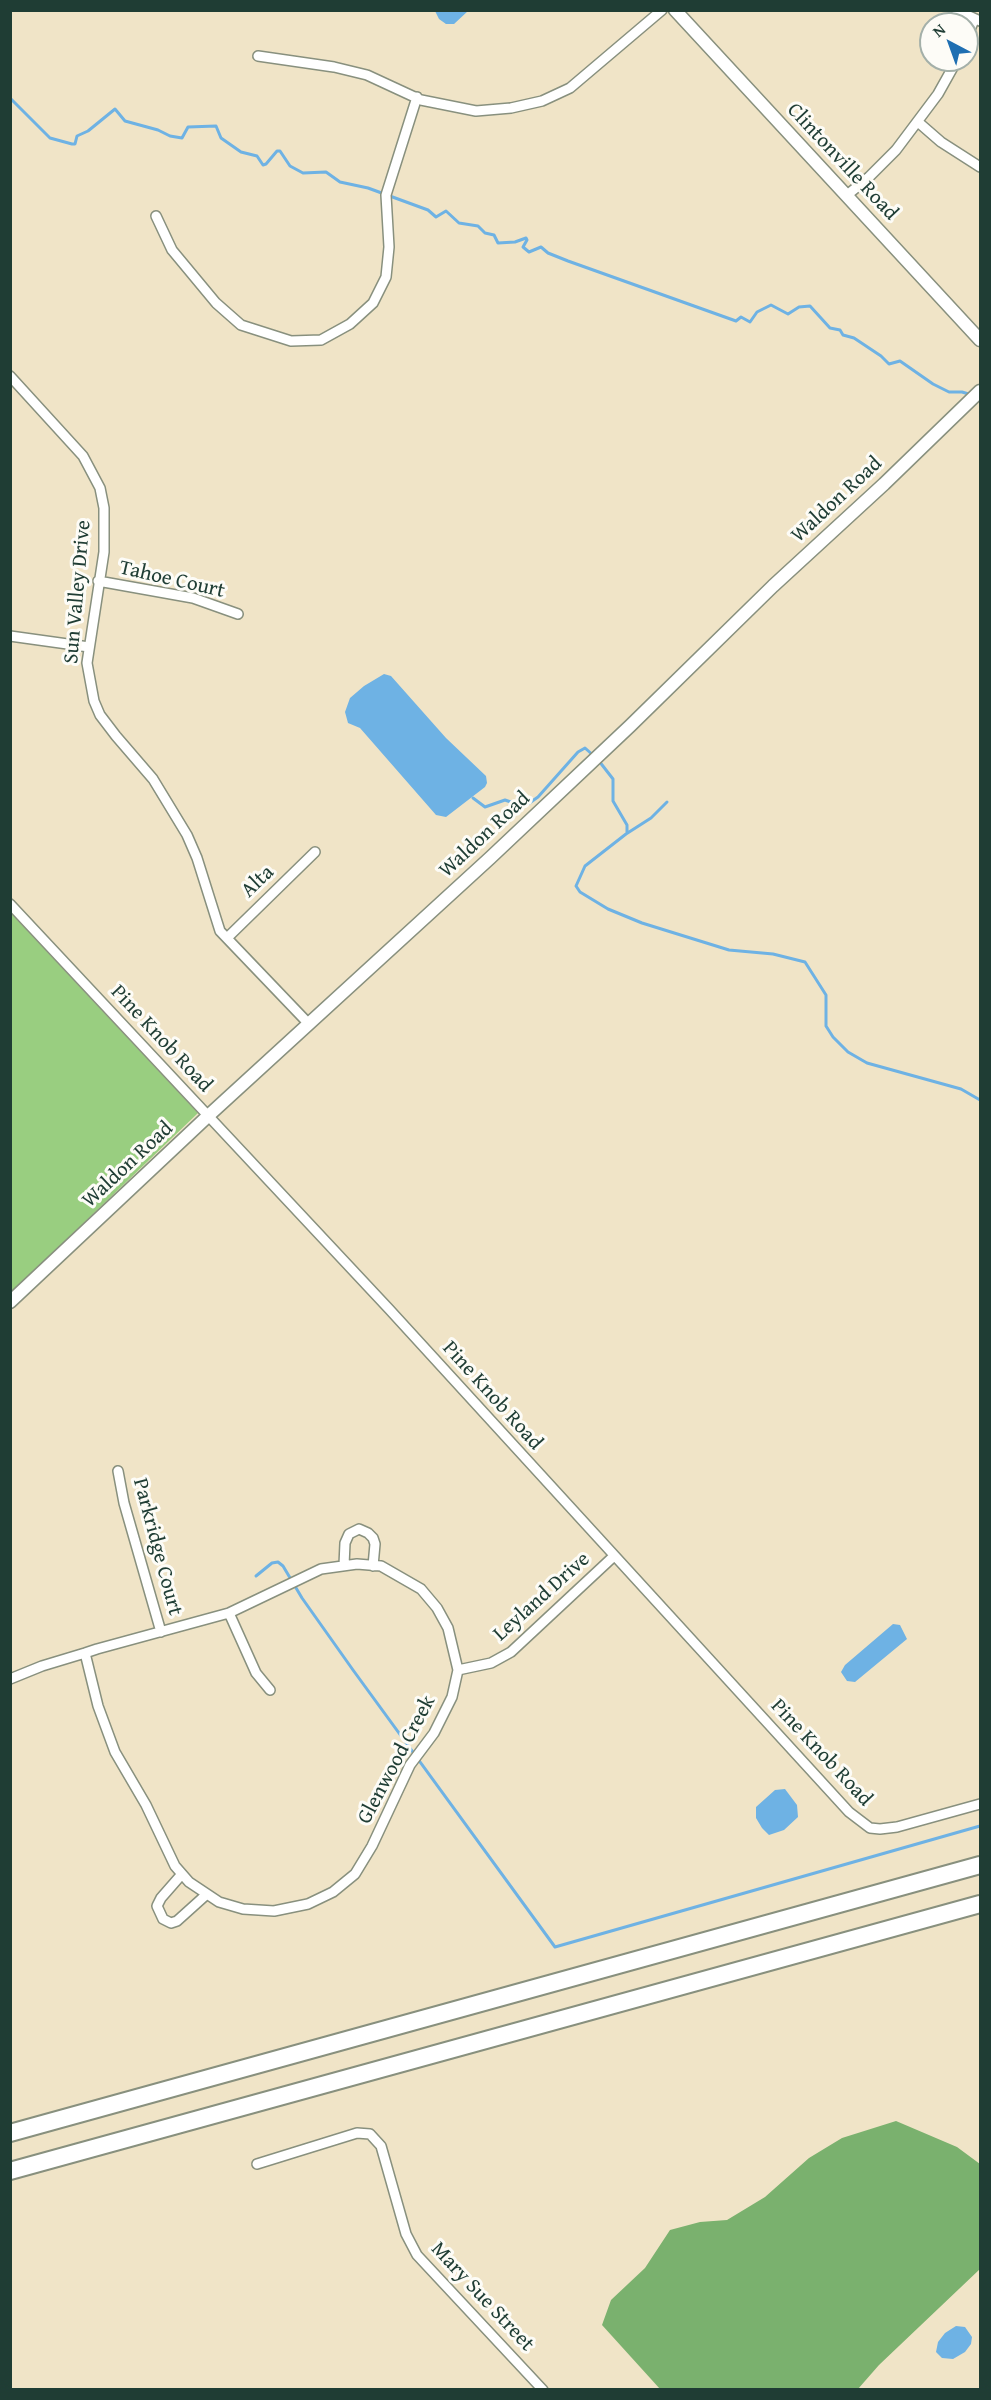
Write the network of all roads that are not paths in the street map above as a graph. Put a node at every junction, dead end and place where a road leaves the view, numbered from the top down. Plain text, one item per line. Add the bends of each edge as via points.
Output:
1 (662, 10) edge
2 (675, 10) edge
3 (258, 56) dead end
4 (950, 72) edge
5 (417, 98) junction
6 (918, 122) junction
7 (981, 167) edge
8 (846, 196) junction
9 (156, 216) dead end
10 (981, 340) edge
11 (10, 376) edge
12 (981, 391) edge
13 (98, 581) junction
14 (238, 614) dead end
15 (10, 636) edge
16 (89, 647) junction
17 (315, 852) dead end
18 (10, 904) edge
19 (226, 938) junction
20 (309, 1023) junction
21 (208, 1116) junction
22 (10, 1302) edge
23 (118, 1471) dead end
24 (614, 1556) junction
25 (344, 1565) junction
26 (374, 1566) junction
27 (229, 1613) junction
28 (161, 1632) junction
29 (85, 1653) junction
30 (458, 1670) junction
31 (10, 1679) edge
32 (270, 1689) dead end
33 (981, 1804) edge
34 (981, 1865) edge
35 (182, 1874) junction
36 (207, 1894) junction
37 (981, 1904) edge
38 (10, 2133) edge
39 (257, 2164) dead end
40 (10, 2171) edge
41 (543, 2390) edge

1 - 5 street via 570,88 542,100 476,111
2 - 8 street, Clintonville Road
3 - 5 street via 367,75
4 - 6 street
5 - 9 street via 386,195 386,277 373,303 350,324 321,340 291,341 241,325 216,303 172,250
6 - 7 street
6 - 8 street via 896,150
8 - 10 street, Clintonville Road
11 - 13 street, Sun Valley Drive via 83,456 100,488 105,529
12 - 20 street, Waldon Road via 499,850
13 - 14 street, Tahoe Court via 193,598
13 - 16 street, Sun Valley Drive
15 - 16 street
16 - 19 street, Sun Valley Drive via 90,689 100,715 153,779 188,835 220,931
17 - 19 street, Alta
18 - 21 street, Pine Knob Road
19 - 20 street, Sun Valley Drive
20 - 21 street, Waldon Road
21 - 22 street, Waldon Road
21 - 24 street, Pine Knob Road
23 - 28 street, Parkridge Court
24 - 30 street, Leyland Drive via 511,1652 491,1663
24 - 33 street, Pine Knob Road via 861,1823 870,1828 897,1827
25 - 26 street, Glenwood Creek
25 - 26 street via 345,1543 349,1534 359,1529 373,1538
25 - 27 street, Glenwood Creek via 321,1569
26 - 30 street, Glenwood Creek via 381,1566 421,1589 437,1608 448,1628
27 - 28 street, Glenwood Creek
27 - 32 street via 256,1673
28 - 29 street, Glenwood Creek
29 - 31 street, Glenwood Creek
29 - 35 street, Glenwood Creek via 115,1752
30 - 36 street, Glenwood Creek via 452,1697 434,1733 410,1765 355,1874 333,1892 308,1904 274,1911 243,1910
34 - 38 highway
35 - 36 street, Glenwood Creek
35 - 36 street via 160,1898 157,1906 163,1919 177,1921
37 - 40 highway
39 - 41 street, Mary Sue Street via 357,2133 370,2134 381,2146 406,2234 417,2254

